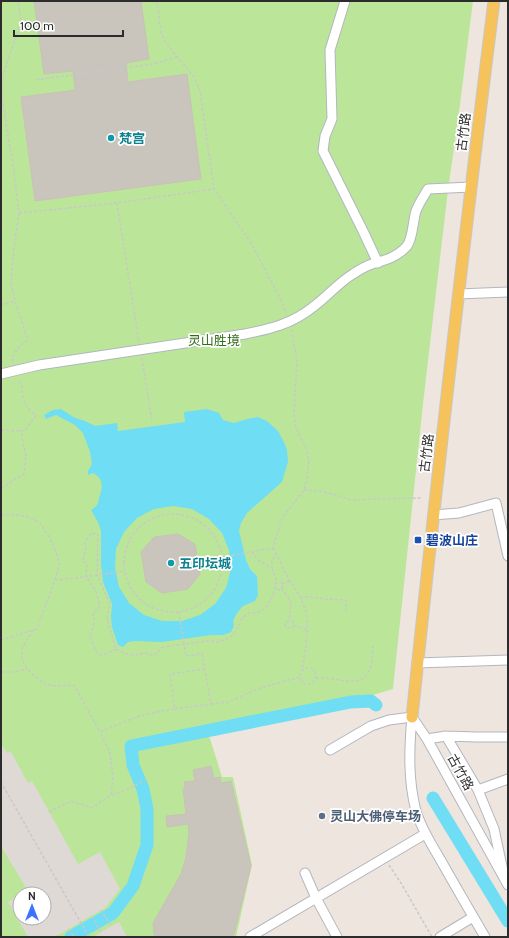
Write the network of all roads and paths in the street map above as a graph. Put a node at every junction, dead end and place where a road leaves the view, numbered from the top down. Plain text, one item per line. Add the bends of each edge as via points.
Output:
1 (18, 1) edge
2 (157, 1) edge
3 (345, 1) edge
4 (494, 1) edge
5 (177, 57) junction
6 (36, 80) dead end
7 (470, 187) junction
8 (214, 189) junction
9 (117, 203) junction
10 (19, 213) junction
11 (378, 263) junction
12 (508, 292) edge
13 (458, 294) junction
14 (15, 301) junction
15 (1, 305) edge
16 (289, 322) junction
17 (140, 350) junction
18 (14, 371) junction
19 (1, 374) edge
20 (152, 421) dead end
21 (1, 430) edge
22 (21, 431) junction
23 (1, 488) edge
24 (304, 490) junction
25 (422, 498) dead end
26 (1, 515) edge
27 (433, 515) junction
28 (273, 548) junction
29 (252, 552) junction
30 (277, 554) junction
31 (508, 556) edge
32 (222, 557) junction
33 (272, 568) junction
34 (125, 571) junction
35 (98, 575) junction
36 (86, 577) junction
37 (55, 580) junction
38 (290, 581) junction
39 (277, 582) junction
40 (282, 584) junction
41 (275, 588) junction
42 (282, 588) junction
43 (300, 597) junction
44 (179, 612) junction
45 (346, 612) dead end
46 (289, 620) junction
47 (294, 625) junction
48 (34, 630) junction
49 (307, 630) junction
50 (1, 640) edge
51 (184, 644) junction
52 (373, 646) dead end
53 (116, 649) junction
54 (508, 660) edge
55 (417, 663) junction
56 (205, 668) junction
57 (27, 669) junction
58 (302, 671) junction
59 (1, 672) edge
60 (300, 677) junction
61 (316, 678) junction
62 (211, 704) junction
63 (175, 709) junction
64 (412, 717) junction
65 (100, 732) junction
66 (446, 736) junction
67 (508, 736) edge
68 (427, 739) junction
69 (330, 750) dead end
70 (508, 779) edge
71 (145, 780) dead end
72 (1, 782) edge
73 (478, 790) junction
74 (111, 795) junction
75 (49, 812) dead end
76 (425, 834) junction
77 (384, 858) junction
78 (305, 873) dead end
79 (507, 883) edge
80 (316, 898) junction
81 (101, 910) dead end
82 (92, 916) dead end
83 (473, 917) junction
84 (111, 926) dead end
85 (69, 929) dead end
86 (101, 932) dead end
87 (74, 937) edge
88 (89, 937) edge
89 (250, 937) edge
90 (337, 937) edge
91 (432, 937) edge
92 (440, 937) edge
93 (485, 937) edge

1 - 10 path via 21,20 2,81 2,100
2 - 5 path via 161,33
3 - 11 street via 330,50 332,119 325,136 323,151
4 - 7 main road, 古竹路
5 - 6 path via 152,64
5 - 8 path via 194,77 200,90
7 - 11 street via 428,189 416,211 408,245 396,256
7 - 13 main road, 古竹路
8 - 9 path
8 - 16 path via 251,242 281,300
9 - 10 path
9 - 17 path
10 - 14 path via 11,283
11 - 16 street via 370,264 353,274 313,308
12 - 13 street
13 - 27 main road, 古竹路
14 - 15 path
14 - 18 path via 28,340 13,355
16 - 17 street via 271,329 245,334
16 - 24 path via 297,360 294,415 296,428 306,448 309,462
17 - 18 street
17 - 20 path
18 - 19 street
18 - 22 path via 22,384 27,407 36,415 26,429
21 - 22 path
22 - 23 path via 26,457 24,474
24 - 25 path via 320,491 351,500
24 - 28 path via 282,518
26 - 37 path via 29,517 40,523 57,555
27 - 31 street via 496,504
27 - 55 main road, 古竹路
28 - 29 path
28 - 30 path
29 - 32 path
29 - 33 path via 258,560
30 - 33 path via 272,560
30 - 38 path
32 - 34 path via 218,544 204,526 183,515 171,514 160,516 139,528 127,548 124,559
32 - 44 path via 220,578 209,597 200,604
33 - 39 path
34 - 35 path
34 - 44 path via 133,591 140,599 158,610
35 - 36 path
35 - 36 path via 98,535 91,533 85,542 83,561 87,562
35 - 53 path via 110,604 107,618
36 - 37 path
36 - 53 path via 93,586 99,602 99,608 93,613 94,624 90,638 98,654 104,655
37 - 48 path via 37,629
38 - 40 path
38 - 43 path
39 - 40 path
39 - 41 path
40 - 42 path
41 - 42 path
41 - 51 path via 266,608 242,618 233,635 227,639
42 - 46 path via 291,602
43 - 45 path via 346,600
43 - 49 path via 307,619
44 - 51 path
46 - 47 path via 293,621
46 - 47 path via 285,626 287,628
47 - 49 path
48 - 50 path
48 - 57 path via 21,650 22,661
49 - 58 path
51 - 53 path via 162,648 155,655 127,654
51 - 56 path via 186,656 202,654
52 - 61 path via 369,671 363,678 346,681
54 - 55 street
55 - 64 main road, 古竹路
56 - 62 path
56 - 63 path via 170,674
57 - 59 path
57 - 65 path via 47,684 74,685
58 - 60 path
58 - 61 path via 312,668 316,672
60 - 61 path via 308,684
60 - 62 path via 260,688 228,702
62 - 63 path
63 - 65 path via 139,716
64 - 68 street, 古竹路
64 - 69 street via 389,720 371,726
64 - 76 street via 409,768 417,812
65 - 74 path via 110,753 113,777
66 - 67 street
66 - 68 street
66 - 73 street
68 - 79 street, 古竹路
70 - 73 street
71 - 74 path
72 - 88 path
73 - 79 street via 494,829
74 - 75 path via 92,808 72,802
76 - 77 street
76 - 83 street
77 - 80 street
77 - 91 path
78 - 80 street
80 - 89 street
80 - 90 street
81 - 84 path
82 - 86 path
83 - 92 street
83 - 93 street
85 - 87 path

